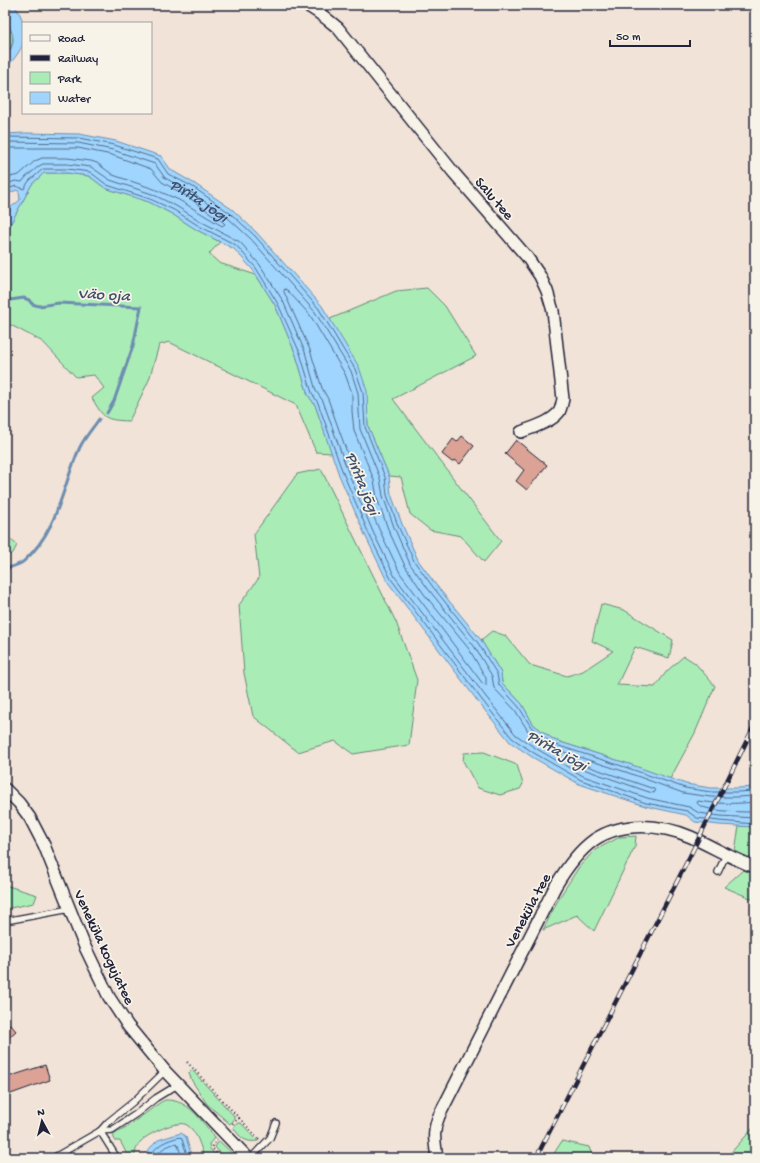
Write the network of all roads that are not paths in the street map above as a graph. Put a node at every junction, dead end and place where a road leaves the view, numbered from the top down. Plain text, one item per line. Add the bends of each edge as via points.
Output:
1 (306, 5) edge
2 (521, 432) dead end
3 (5, 789) edge
4 (726, 855) junction
5 (755, 867) edge
6 (718, 872) dead end
7 (70, 909) junction
8 (5, 921) edge
9 (165, 1071) junction
10 (179, 1084) junction
11 (276, 1123) dead end
12 (100, 1131) junction
13 (53, 1158) edge
14 (117, 1158) edge
15 (248, 1158) edge
16 (251, 1158) edge
17 (437, 1158) edge

1 - 2 street, Salu tee via 338,28 540,276 553,311 563,399 560,411 554,416
3 - 7 street, Veneküla kogujatee via 30,818
4 - 5 street, Veneküla tee
4 - 6 lane
4 - 17 street, Veneküla tee via 678,832 640,827 621,828 607,833 593,840 582,850 555,887 439,1116 434,1134
7 - 8 lane
7 - 9 street, Veneküla kogujatee via 109,997 128,1026
9 - 10 street, Veneküla kogujatee
9 - 12 lane
10 - 12 lane via 121,1125 112,1130
10 - 15 street, Veneküla kogujatee
11 - 16 lane via 270,1138
12 - 13 lane
12 - 14 lane

